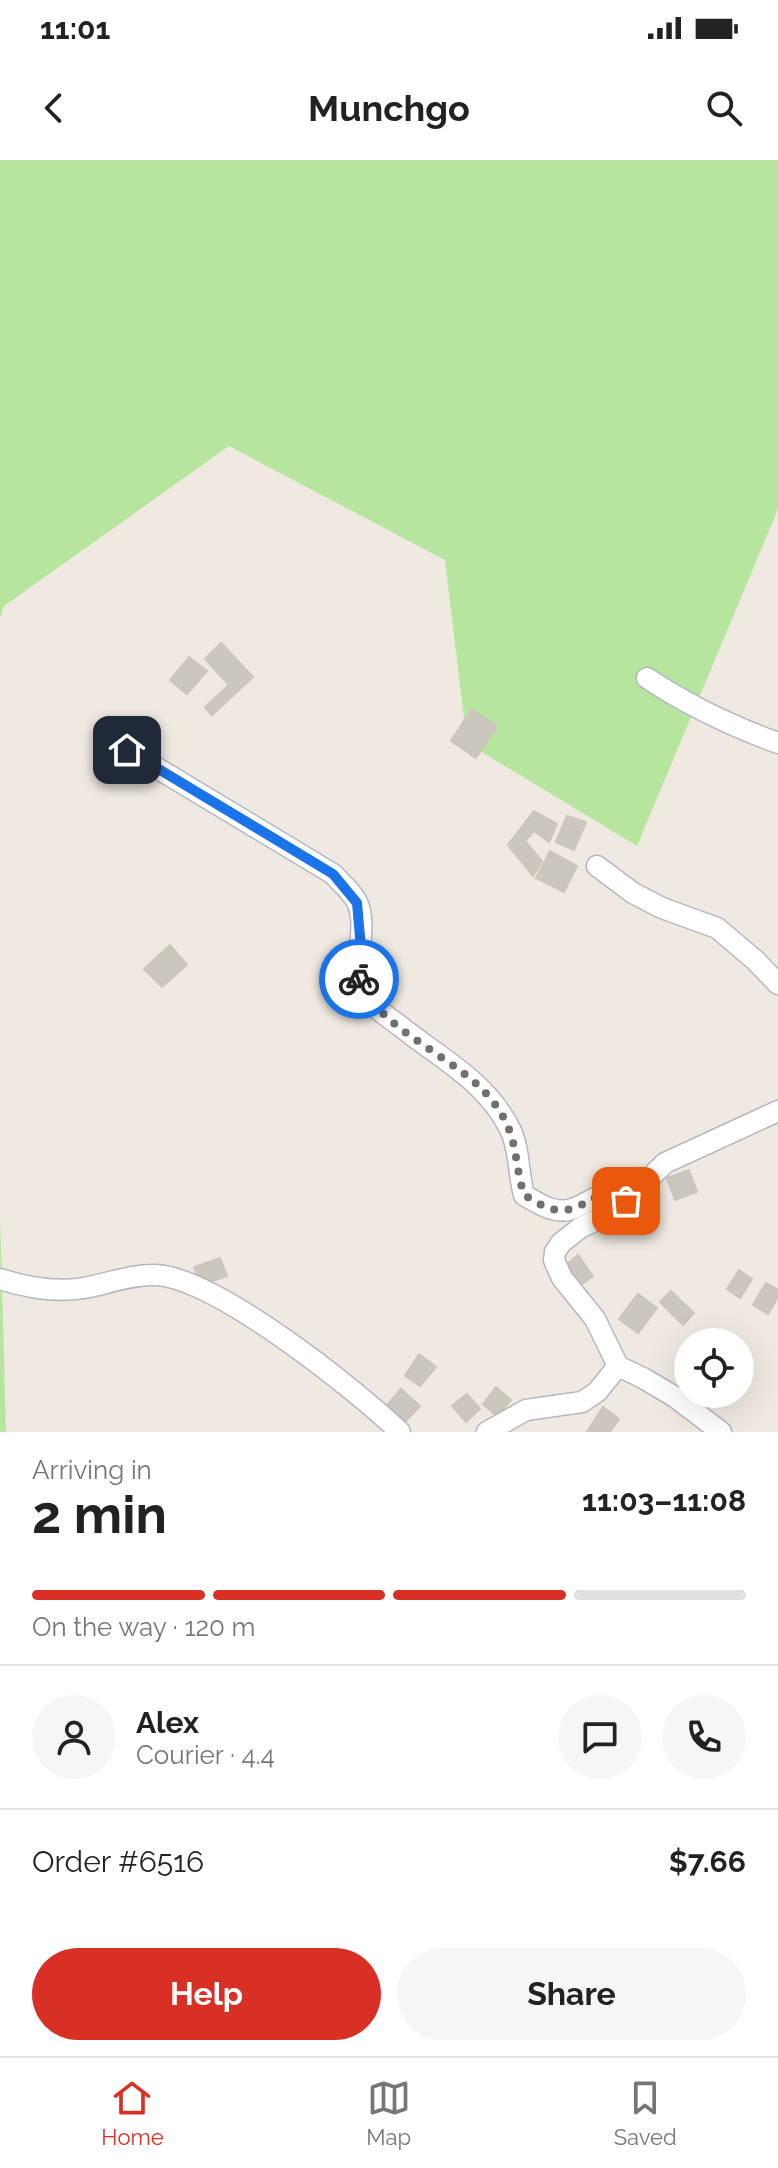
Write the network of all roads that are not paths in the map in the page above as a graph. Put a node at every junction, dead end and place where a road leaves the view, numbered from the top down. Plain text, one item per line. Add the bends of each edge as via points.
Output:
1 (647, 678) dead end
2 (778, 743) edge
3 (127, 750) dead end
4 (597, 866) dead end
5 (778, 984) edge
6 (778, 1111) edge
7 (626, 1201) junction
8 (0, 1279) edge
9 (618, 1366) junction
10 (400, 1432) edge
11 (487, 1432) edge
12 (721, 1432) edge

1 - 2 street via 731,726
3 - 7 street via 333,874 347,889 357,903 358,977 364,994 473,1079 494,1103 512,1132 524,1195 557,1210 603,1194
4 - 5 street via 662,908 717,928
6 - 7 street via 665,1163
7 - 9 street via 561,1243 554,1260 595,1319
8 - 10 street via 60,1291 153,1275 187,1283 264,1326
9 - 11 street via 582,1402 526,1410
9 - 12 street via 675,1397

